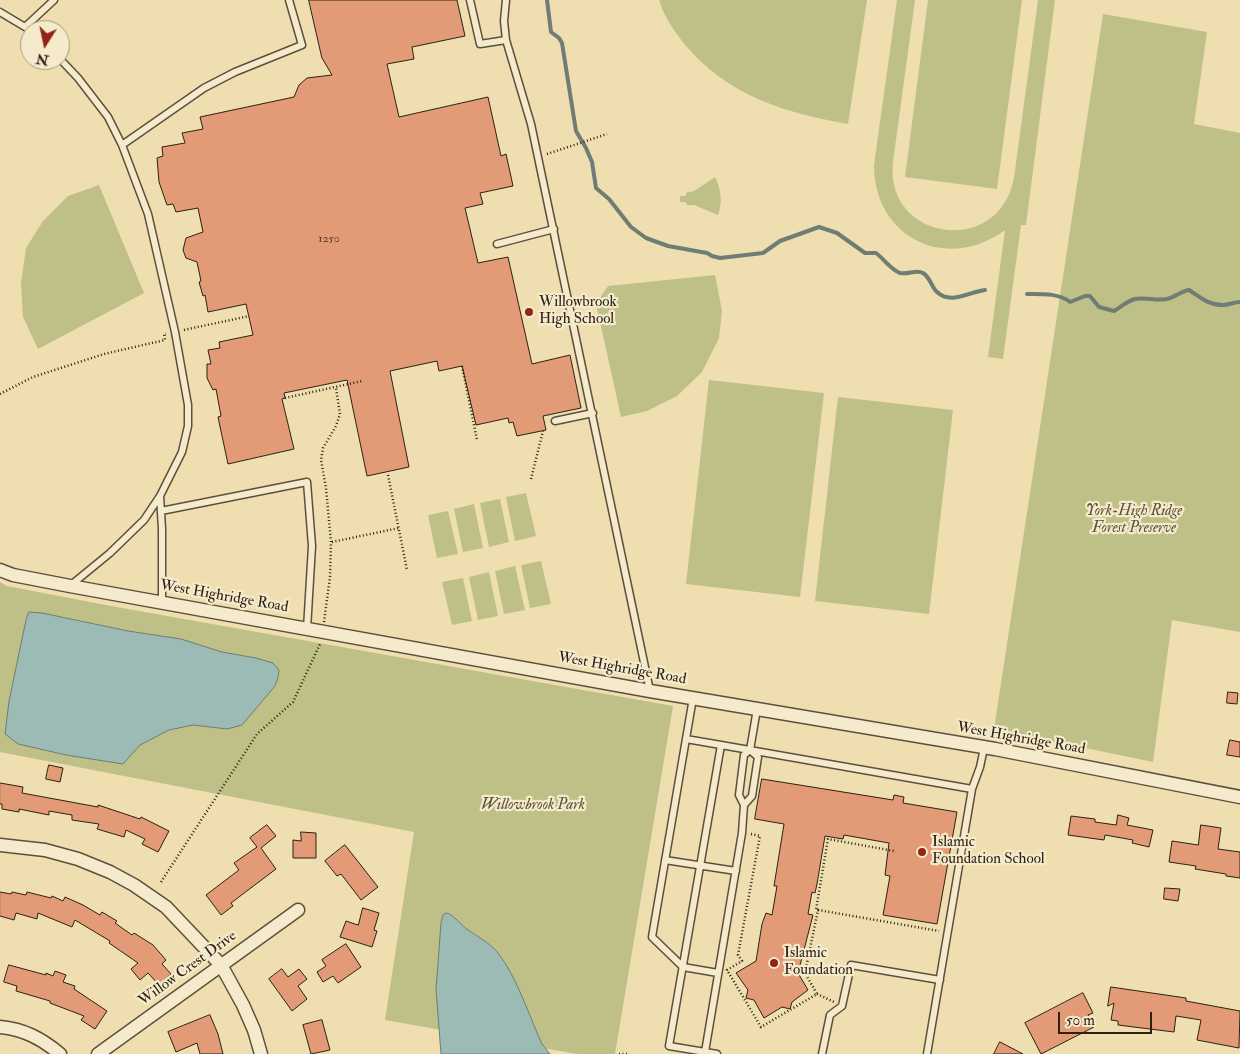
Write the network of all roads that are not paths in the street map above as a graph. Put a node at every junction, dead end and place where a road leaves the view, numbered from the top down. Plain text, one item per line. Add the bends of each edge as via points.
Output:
1 (54, 0) edge
2 (289, 0) edge
3 (470, 0) edge
4 (506, 0) edge
5 (0, 12) edge
6 (35, 20) edge
7 (20, 24) edge
8 (506, 40) junction
9 (70, 70) edge
10 (122, 145) junction
11 (554, 230) junction
12 (497, 244) dead end
13 (592, 413) junction
14 (555, 421) dead end
15 (160, 496) junction
16 (161, 512) junction
17 (0, 570) edge
18 (70, 586) junction
19 (162, 603) junction
20 (307, 629) junction
21 (650, 691) junction
22 (693, 698) junction
23 (757, 709) junction
24 (686, 739) junction
25 (720, 745) junction
26 (984, 748) junction
27 (750, 750) junction
28 (972, 788) junction
29 (1240, 797) edge
30 (744, 805) junction
31 (0, 845) edge
32 (665, 860) junction
33 (700, 866) junction
34 (736, 872) junction
35 (298, 910) dead end
36 (221, 965) junction
37 (682, 967) junction
38 (718, 974) junction
39 (940, 980) junction
40 (0, 1027) edge
41 (705, 1052) junction
42 (60, 1054) edge
43 (98, 1054) edge
44 (261, 1054) edge
45 (717, 1054) edge
46 (822, 1054) edge
47 (927, 1054) edge

1 - 6 lane
2 - 10 lane via 302,45 204,88
3 - 8 lane via 480,44
4 - 8 lane
5 - 7 lane
8 - 11 lane via 531,124
9 - 10 lane via 108,117
10 - 15 lane via 148,214 188,405 188,426 182,452
11 - 12 lane
11 - 13 lane
13 - 14 lane
13 - 21 lane
15 - 16 lane
15 - 18 lane via 144,520
16 - 19 lane
16 - 20 lane via 307,482 312,546
17 - 18 street, West Highridge Road
18 - 19 street, West Highridge Road
19 - 20 street, West Highridge Road
20 - 21 street, West Highridge Road
21 - 22 street, West Highridge Road
22 - 23 street, West Highridge Road
22 - 24 lane
23 - 26 street, West Highridge Road
23 - 27 lane
24 - 25 lane
24 - 32 lane
25 - 27 lane
25 - 33 lane
26 - 28 lane
26 - 29 street, West Highridge Road
27 - 28 lane
27 - 30 lane via 744,755 739,795
27 - 30 lane via 758,756 752,796
28 - 39 lane
30 - 34 lane
31 - 36 street via 45,850 78,859 136,886 166,908
32 - 33 lane
32 - 37 lane via 652,937
33 - 34 lane
33 - 37 lane
34 - 38 lane
35 - 36 street, Willow Crest Drive
36 - 43 street, Willow Crest Drive
36 - 44 street via 254,1030
37 - 38 lane
37 - 41 lane via 669,1046
38 - 41 lane
39 - 46 lane via 851,965 842,1006 830,1015
39 - 47 lane
40 - 42 street via 34,1036
41 - 45 lane

